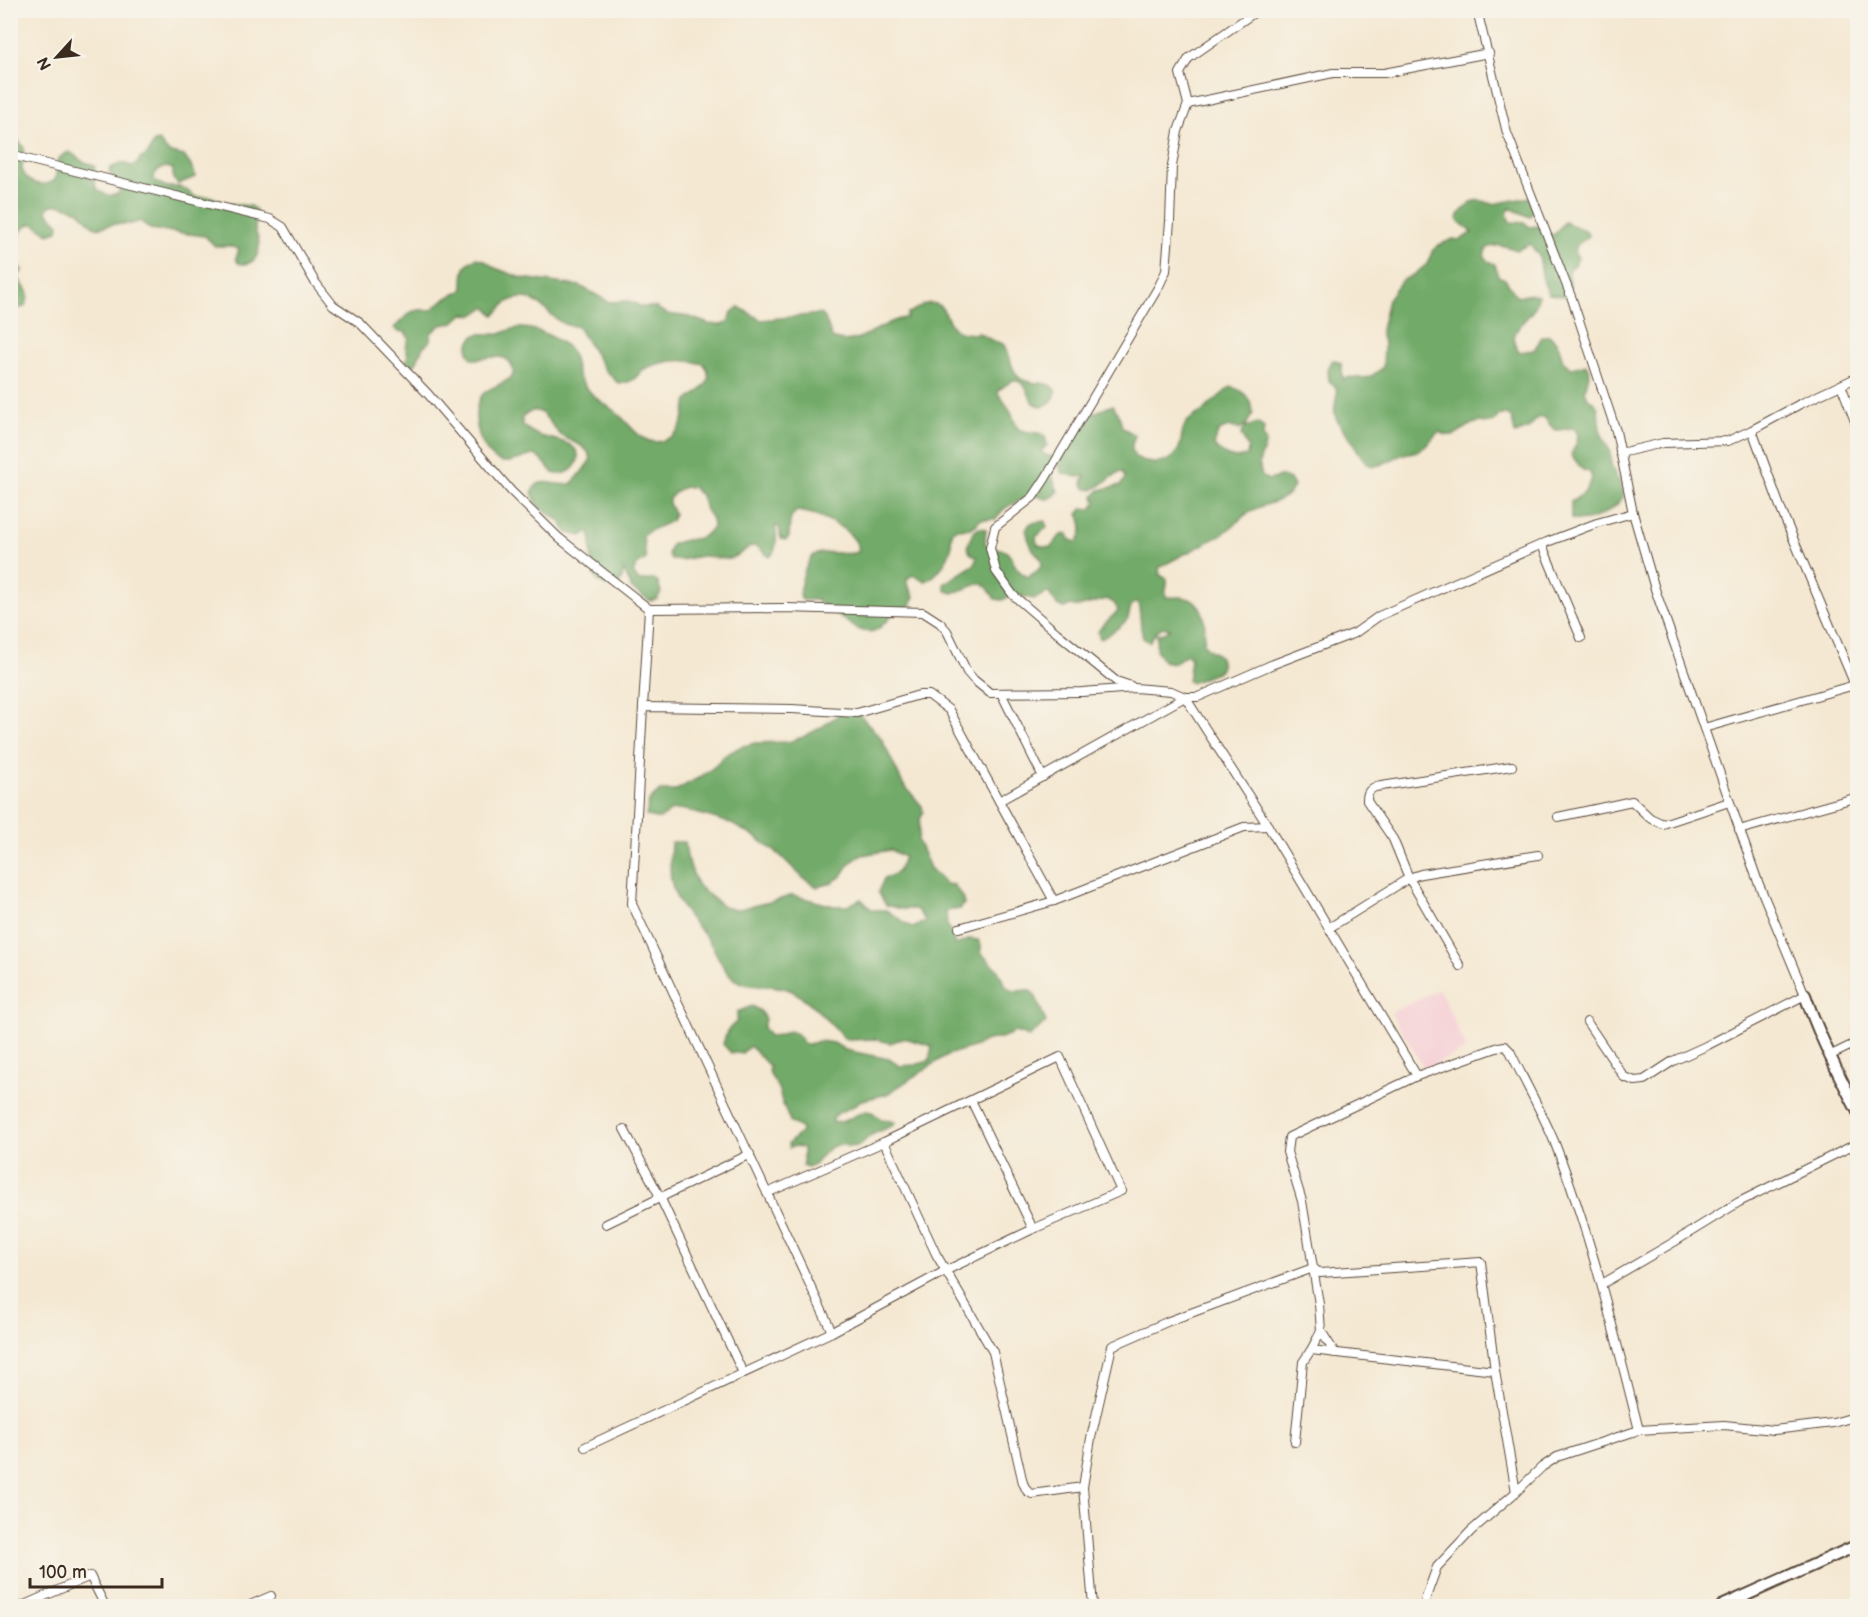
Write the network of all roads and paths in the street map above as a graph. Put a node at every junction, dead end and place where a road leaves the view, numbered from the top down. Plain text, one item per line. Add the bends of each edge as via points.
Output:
1 (1258, 10) edge
2 (1477, 10) edge
3 (1489, 53) junction
4 (1188, 104) junction
5 (10, 155) edge
6 (1857, 377) edge
7 (1841, 385) junction
8 (1857, 429) edge
9 (1752, 430) junction
10 (1620, 453) junction
11 (1633, 513) junction
12 (1542, 545) junction
13 (649, 609) junction
14 (1581, 638) dead end
15 (1856, 685) edge
16 (1135, 688) junction
17 (1001, 693) junction
18 (1185, 697) junction
19 (643, 707) junction
20 (1704, 728) junction
21 (1512, 766) dead end
22 (1043, 777) junction
23 (1857, 797) edge
24 (999, 801) junction
25 (1729, 802) junction
26 (1558, 817) dead end
27 (1268, 826) junction
28 (1739, 830) junction
29 (1538, 855) dead end
30 (1409, 878) junction
31 (1054, 901) junction
32 (959, 928) dead end
33 (1329, 928) junction
34 (1460, 966) dead end
35 (1805, 995) junction
36 (1587, 1022) dead end
37 (1857, 1042) edge
38 (1829, 1056) junction
39 (1417, 1076) junction
40 (971, 1100) junction
41 (1857, 1112) edge
42 (624, 1129) dead end
43 (884, 1142) junction
44 (1857, 1143) edge
45 (750, 1154) junction
46 (767, 1193) junction
47 (660, 1197) junction
48 (606, 1224) dead end
49 (1033, 1229) junction
50 (1313, 1268) junction
51 (945, 1271) junction
52 (1602, 1284) junction
53 (1321, 1331) junction
54 (832, 1332) junction
55 (1311, 1350) junction
56 (1335, 1353) junction
57 (1495, 1371) junction
58 (743, 1374) junction
59 (1857, 1416) edge
60 (1639, 1430) junction
61 (1295, 1442) dead end
62 (585, 1447) dead end
63 (1083, 1487) junction
64 (1516, 1492) junction
65 (1857, 1545) edge
66 (271, 1596) dead end
67 (22, 1606) edge
68 (105, 1606) edge
69 (248, 1606) edge
70 (1093, 1606) edge
71 (1425, 1606) edge
72 (1722, 1606) edge

1 - 4 street via 1189,58 1180,73
2 - 3 street
3 - 4 street via 1384,73 1333,73
3 - 10 street via 1507,133 1572,298
4 - 16 street via 1172,166 1163,279 1045,479 1033,497 995,527 990,548 996,571 1013,595 1116,681
5 - 13 street via 270,219 283,227 333,305 360,323 428,394 511,491 559,538
6 - 7 street
7 - 8 street
7 - 9 street
9 - 10 street via 1728,441 1663,442
9 - 15 street via 1782,512
10 - 11 street
11 - 12 street
11 - 20 street
12 - 14 street
12 - 18 street via 1379,616 1354,633 1198,697
13 - 17 street via 923,612 947,632 974,681 990,693
13 - 19 street
15 - 20 street
16 - 17 street
16 - 18 street via 1171,691
17 - 22 street
18 - 22 street
18 - 27 street
19 - 24 street via 856,713 919,694 929,695 949,710
19 - 45 street via 633,904
20 - 25 street
21 - 30 street via 1370,789 1366,801 1393,839
22 - 24 street
23 - 28 street
24 - 31 street
25 - 26 street via 1663,824 1632,801
25 - 28 street
27 - 31 street via 1244,827
27 - 33 street
28 - 35 street
29 - 30 street
30 - 33 street
30 - 34 street
31 - 32 street
33 - 39 street
35 - 36 street via 1673,1060 1640,1081 1624,1077
35 - 38 street
37 - 38 street
38 - 41 street
39 - 50 street via 1289,1137 1287,1152 1302,1201
39 - 52 street via 1499,1047 1510,1051 1553,1139
40 - 43 street
40 - 49 street
40 - 49 street via 1060,1057 1121,1191
42 - 47 street
43 - 46 street
43 - 51 street
44 - 52 street via 1739,1202
45 - 46 street
45 - 47 street
46 - 54 street
47 - 48 street
47 - 58 street
49 - 51 street
50 - 53 street
50 - 57 street via 1320,1273 1481,1262
50 - 63 street via 1112,1346
51 - 54 street
51 - 63 street via 993,1352 1027,1491 1032,1494
52 - 60 street
53 - 55 street
53 - 56 street
54 - 58 street
55 - 56 street
55 - 61 street via 1303,1362
56 - 57 street
57 - 64 street
58 - 62 street
59 - 60 street via 1774,1430 1724,1425
60 - 64 street via 1557,1457
63 - 70 street
64 - 71 street via 1437,1567
65 - 72 street
66 - 69 street
67 - 68 street via 90,1576

